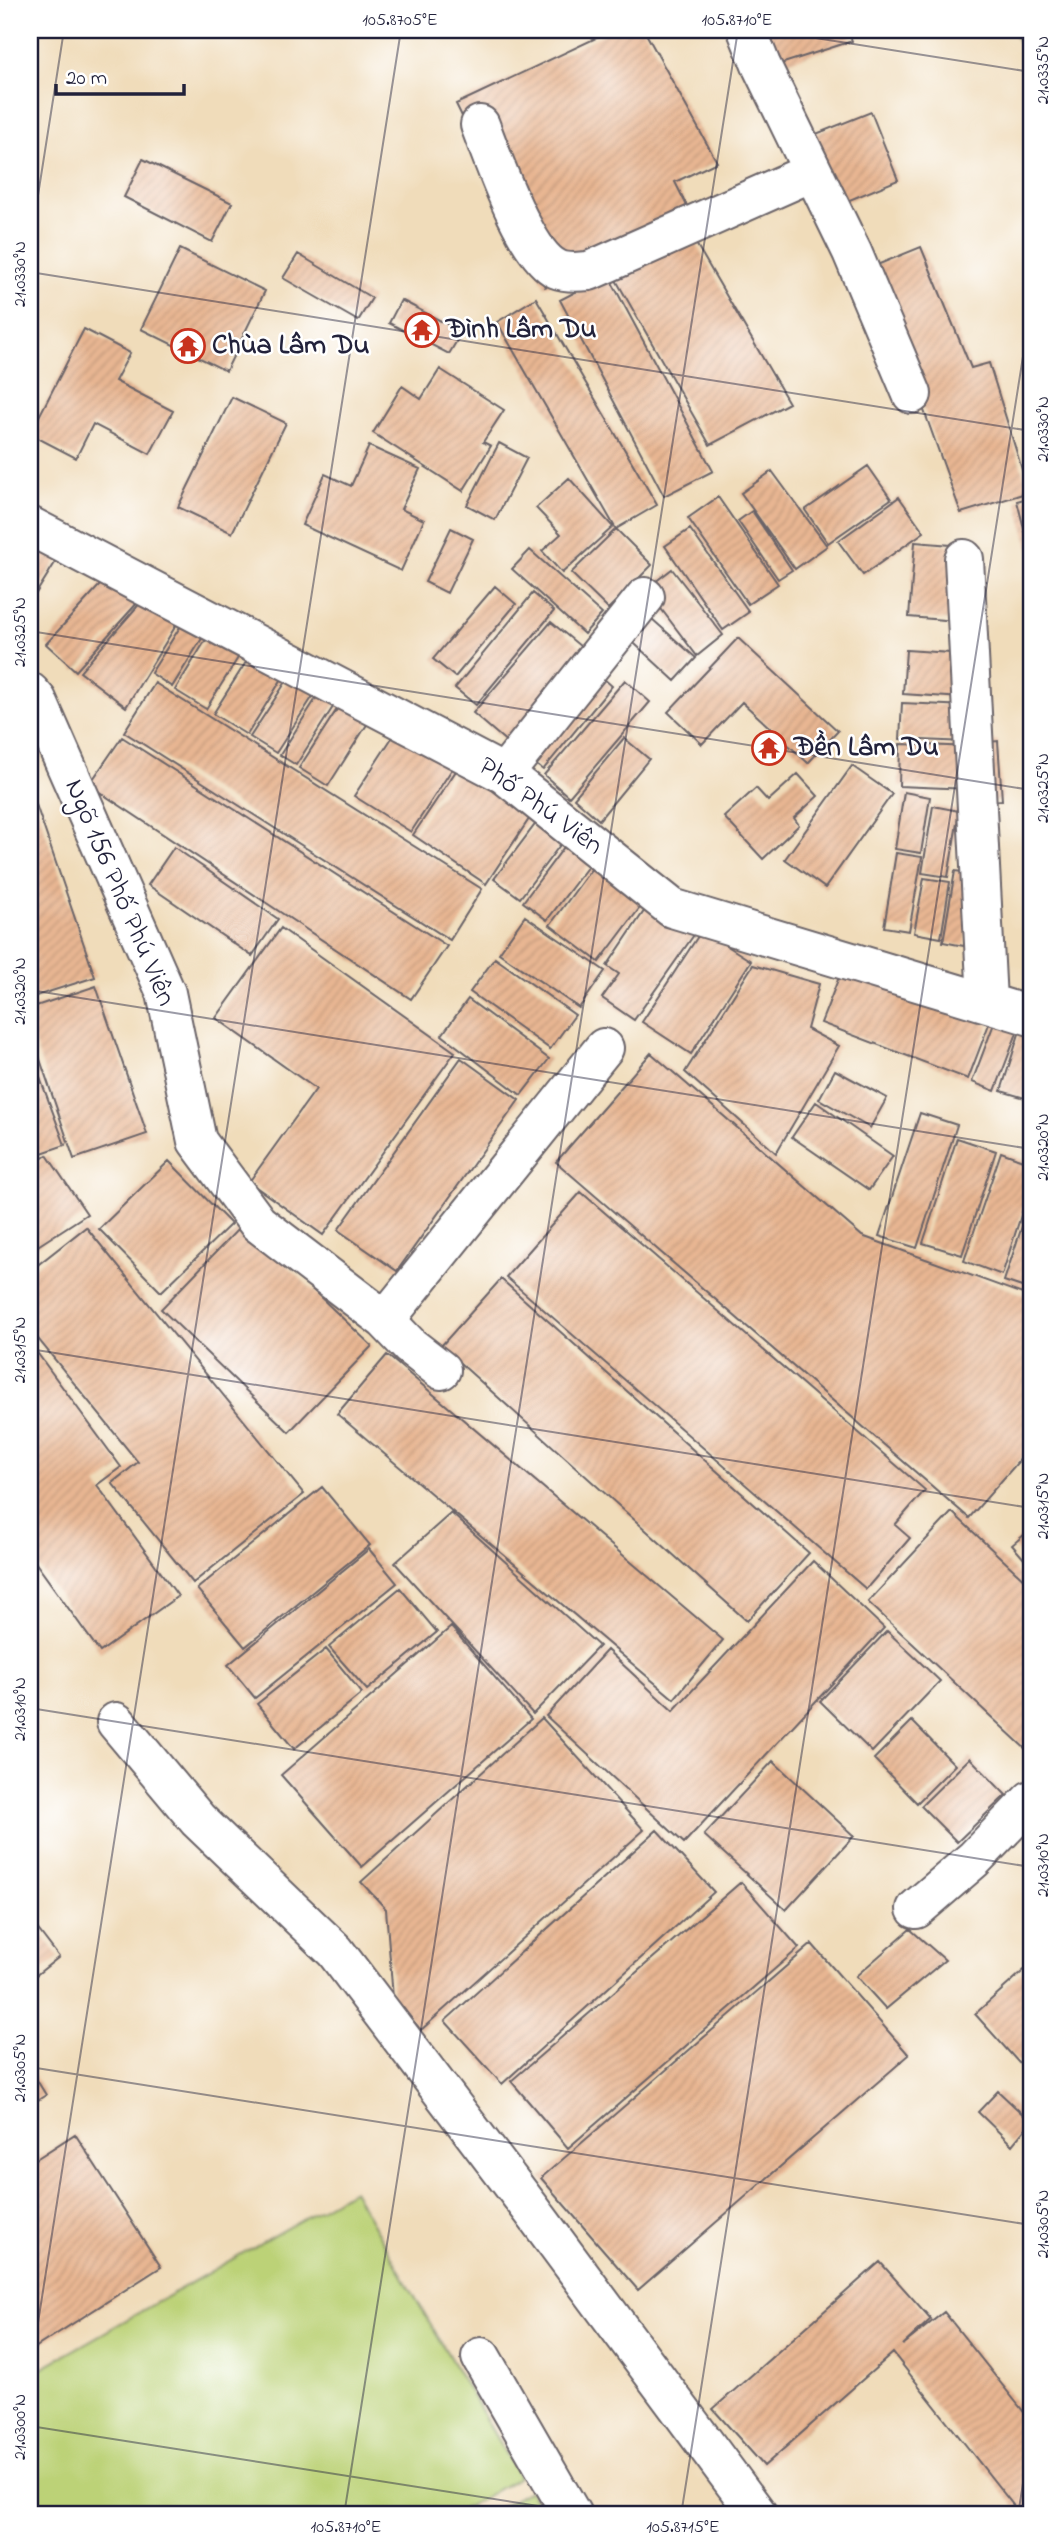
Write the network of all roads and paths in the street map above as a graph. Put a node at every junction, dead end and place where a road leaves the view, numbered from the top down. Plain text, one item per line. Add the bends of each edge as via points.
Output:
1 (747, 30) edge
2 (480, 125) dead end
3 (812, 172) junction
4 (912, 394) dead end
5 (30, 526) edge
6 (964, 559) dead end
7 (645, 597) dead end
8 (30, 692) edge
9 (504, 774) junction
10 (987, 1001) junction
11 (1031, 1016) edge
12 (604, 1048) dead end
13 (385, 1321) junction
14 (441, 1370) dead end
15 (116, 1722) dead end
16 (1031, 1800) edge
17 (916, 1909) dead end
18 (481, 2357) dead end
19 (572, 2515) edge
20 (758, 2515) edge

1 - 3 street
2 - 3 street via 519,222 543,260 558,270 572,272 589,271
3 - 4 street via 852,252
5 - 9 street, Phố Phú Viên
6 - 10 street
7 - 9 street
8 - 13 street, Ngõ 156 Phố Phú Viên via 166,993 197,1141 258,1223
9 - 10 street, Phố Phú Viên via 672,908
10 - 11 street, Phố Phú Viên
12 - 13 street
13 - 14 street, Ngõ 156 Phố Phú Viên
15 - 20 street via 198,1820 335,1951
16 - 17 street via 974,1859
18 - 19 street

